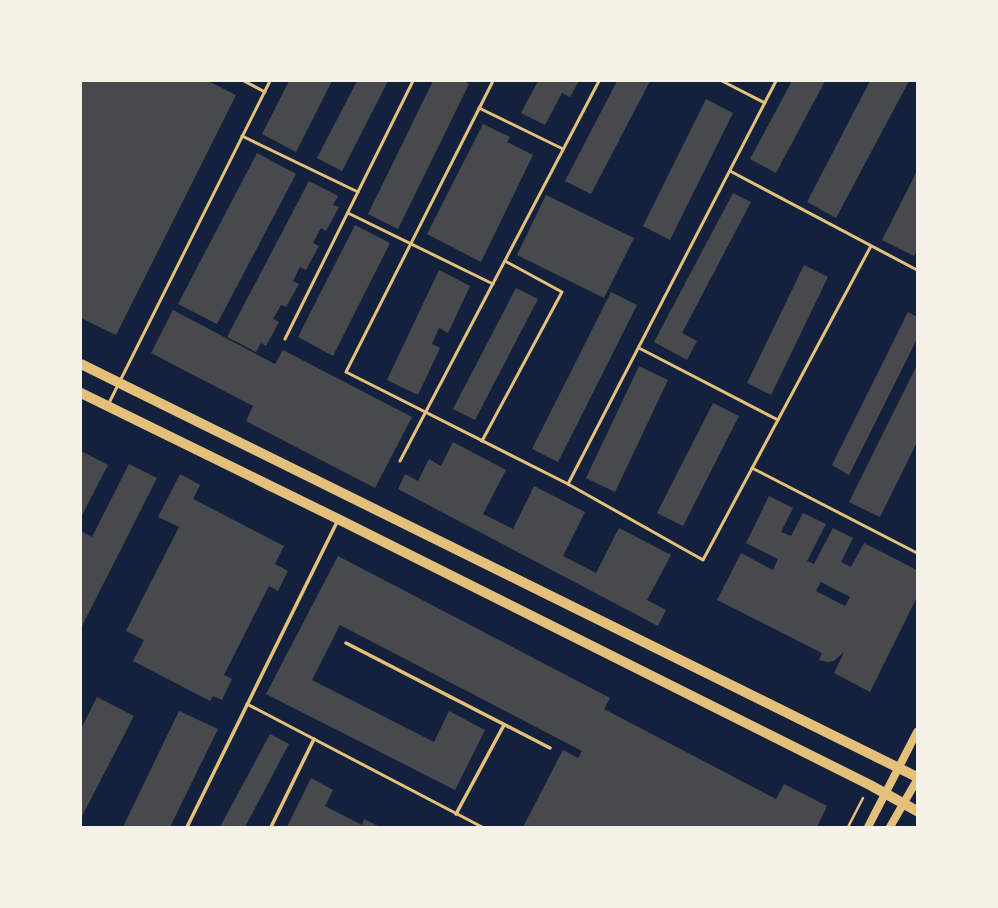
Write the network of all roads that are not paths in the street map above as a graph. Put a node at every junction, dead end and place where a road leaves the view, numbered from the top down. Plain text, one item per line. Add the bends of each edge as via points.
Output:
1 (244, 81) edge
2 (270, 81) edge
3 (413, 81) edge
4 (493, 81) edge
5 (599, 81) edge
6 (722, 81) edge
7 (776, 81) edge
8 (265, 92) junction
9 (765, 103) junction
10 (479, 108) junction
11 (242, 136) junction
12 (563, 149) junction
13 (730, 171) junction
14 (358, 192) junction
15 (348, 213) junction
16 (411, 244) junction
17 (871, 246) junction
18 (505, 261) junction
19 (917, 270) edge
20 (493, 284) junction
21 (285, 339) dead end
22 (639, 348) junction
23 (81, 364) edge
24 (119, 384) junction
25 (81, 393) edge
26 (107, 406) junction
27 (426, 412) junction
28 (778, 420) junction
29 (482, 441) junction
30 (400, 461) dead end
31 (752, 468) junction
32 (568, 484) junction
33 (338, 518) junction
34 (917, 553) edge
35 (346, 643) dead end
36 (247, 704) junction
37 (504, 725) junction
38 (917, 732) edge
39 (314, 739) junction
40 (550, 748) dead end
41 (899, 769) junction
42 (917, 779) edge
43 (885, 793) junction
44 (903, 803) junction
45 (917, 811) edge
46 (456, 814) junction
47 (187, 827) edge
48 (271, 827) edge
49 (482, 827) edge
50 (868, 827) edge
51 (890, 827) edge

1 - 8 lane
2 - 8 lane
3 - 14 lane
4 - 10 lane
5 - 12 lane
6 - 9 lane
7 - 9 lane
8 - 11 lane
9 - 13 lane
10 - 12 lane
10 - 16 lane
11 - 14 lane
11 - 24 lane
12 - 18 lane
13 - 17 lane
13 - 22 lane
14 - 15 lane
15 - 16 lane
15 - 21 lane
16 - 20 lane
16 - 27 lane via 346,372
17 - 19 lane
17 - 28 lane
18 - 20 lane
18 - 29 lane via 562,292
20 - 27 lane
22 - 28 lane
22 - 32 lane
23 - 24 main road
24 - 26 lane
24 - 41 main road
25 - 26 main road
26 - 33 main road
27 - 29 lane
27 - 30 lane
28 - 31 lane
29 - 32 lane
31 - 32 lane via 703,560
31 - 34 lane
33 - 36 street
33 - 43 main road
35 - 37 street
36 - 39 lane
36 - 47 street
37 - 40 street
37 - 46 street
38 - 41 main road
39 - 46 lane
39 - 48 street
41 - 42 main road
41 - 43 main road
42 - 44 main road
43 - 44 main road
43 - 50 main road
44 - 45 main road
44 - 51 main road
46 - 49 lane

